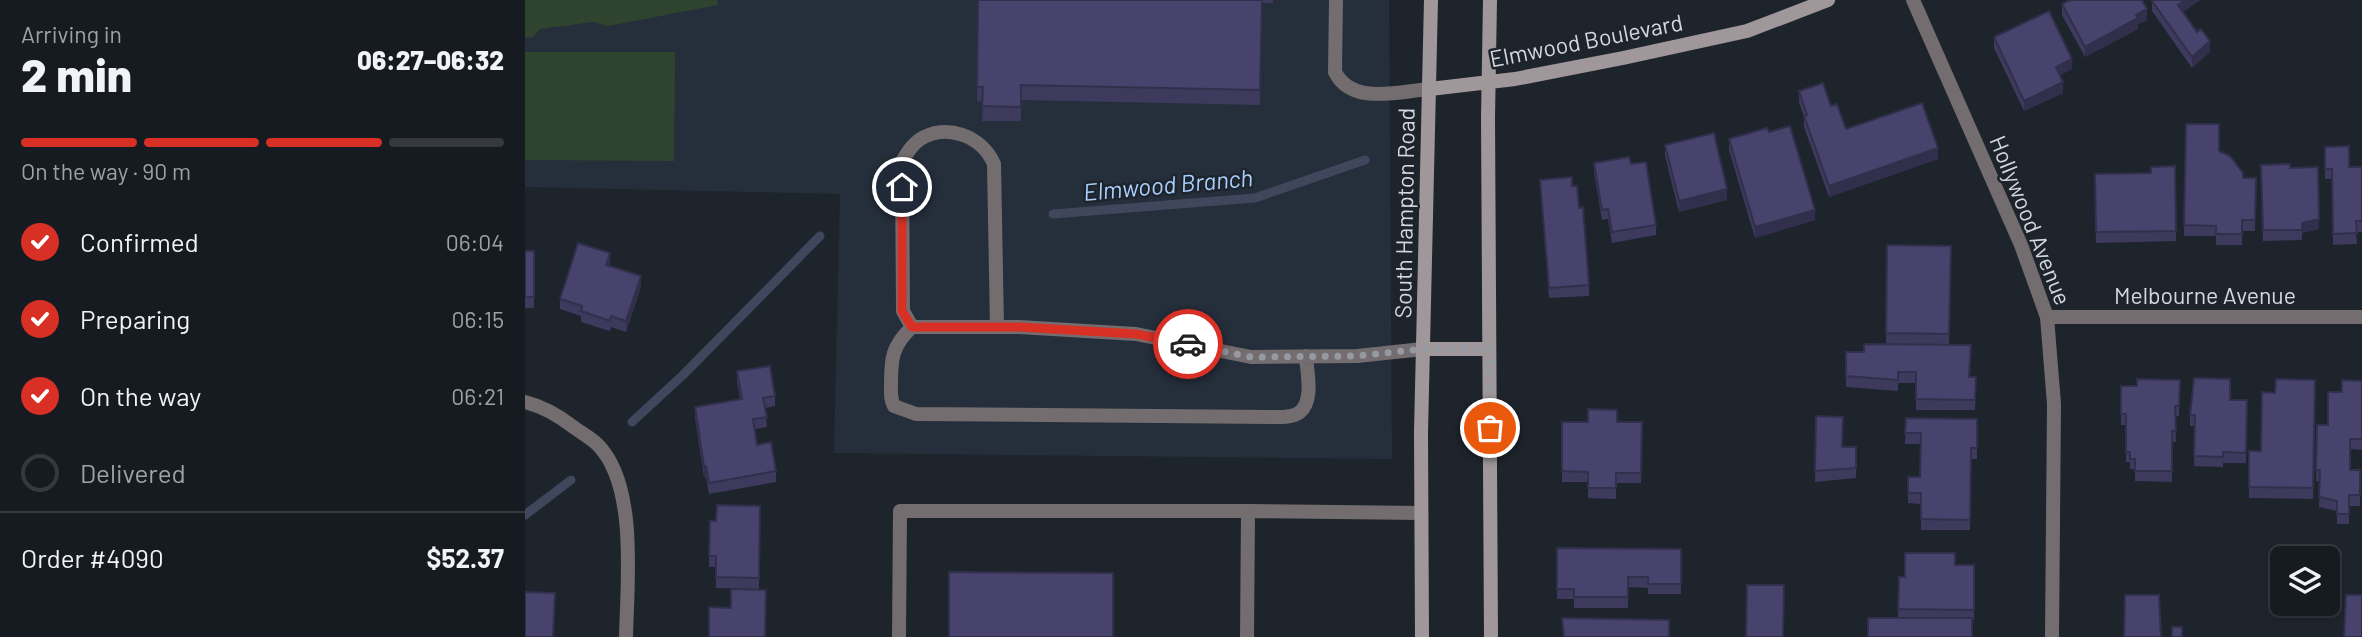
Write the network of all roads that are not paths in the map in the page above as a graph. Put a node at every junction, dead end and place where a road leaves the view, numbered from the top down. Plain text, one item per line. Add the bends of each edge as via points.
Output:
1 (1336, 0) edge
2 (1431, 0) edge
3 (1490, 0) edge
4 (1828, 0) edge
5 (1913, 0) edge
6 (1489, 82) junction
7 (1430, 89) junction
8 (2047, 317) junction
9 (2362, 317) edge
10 (912, 327) junction
11 (997, 327) junction
12 (1423, 349) junction
13 (1489, 349) junction
14 (1306, 356) junction
15 (525, 402) edge
16 (1248, 511) junction
17 (1421, 513) junction
18 (626, 637) edge
19 (899, 637) edge
20 (1247, 637) edge
21 (1422, 637) edge
22 (1491, 637) edge
23 (2052, 637) edge

1 - 7 street via 1335,72 1339,80 1364,94
2 - 7 main road, South Hampton Road
3 - 6 main road
4 - 6 main road, Elmwood Boulevard via 1747,31
5 - 8 street, Hollywood Avenue via 2021,245
6 - 7 main road, Elmwood Boulevard
6 - 13 main road
7 - 12 main road, South Hampton Road
8 - 9 street, Melbourne Avenue
8 - 23 street, Hollywood Avenue via 2055,404
10 - 11 street
10 - 11 street via 902,311 902,162 920,140 949,133 977,141 994,164
10 - 14 street via 891,358 891,400 894,406 916,414 1293,415 1306,401
11 - 14 street via 1136,334 1251,357
12 - 13 main road
12 - 14 street
12 - 17 main road, South Hampton Road
13 - 22 main road
15 - 18 street via 566,422 598,445 609,461 621,491 628,534
16 - 17 street
16 - 19 street via 900,511
16 - 20 street
17 - 21 main road, South Hampton Road

